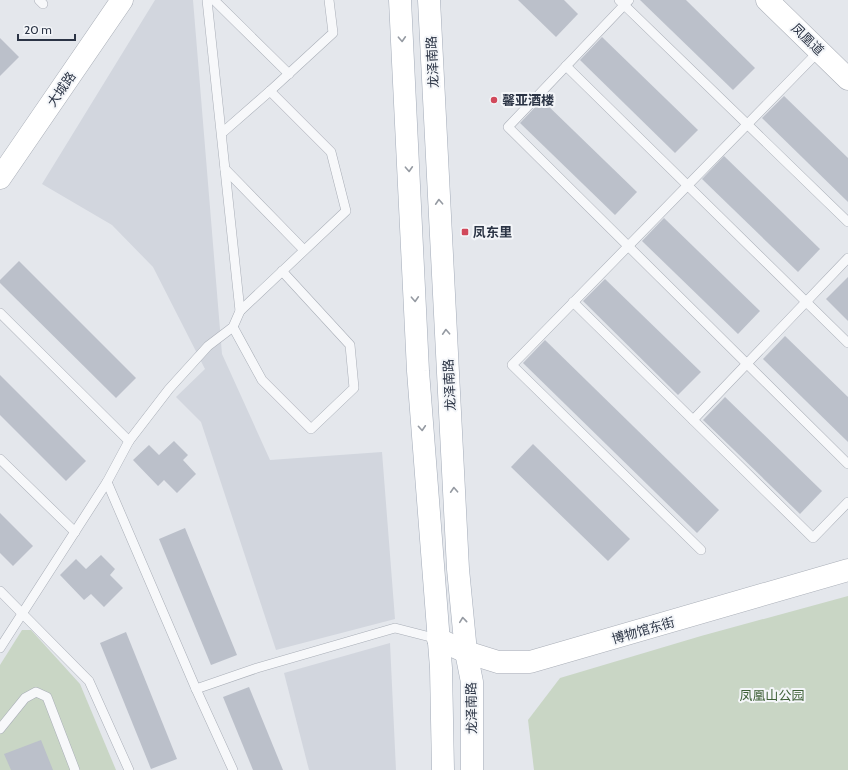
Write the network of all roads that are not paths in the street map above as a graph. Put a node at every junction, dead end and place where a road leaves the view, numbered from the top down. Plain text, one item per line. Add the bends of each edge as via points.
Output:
1 (122, 0) edge
2 (206, 0) edge
3 (214, 0) edge
4 (329, 0) edge
5 (400, 0) edge
6 (429, 0) edge
7 (767, 0) edge
8 (624, 2) edge
9 (819, 51) junction
10 (566, 66) junction
11 (289, 74) junction
12 (848, 79) edge
13 (270, 91) junction
14 (747, 124) junction
15 (222, 133) junction
16 (225, 169) junction
17 (0, 178) edge
18 (688, 185) junction
19 (848, 222) edge
20 (628, 246) junction
21 (304, 250) junction
22 (848, 258) edge
23 (282, 271) junction
24 (573, 302) junction
25 (806, 302) junction
26 (240, 311) junction
27 (0, 313) edge
28 (233, 327) junction
29 (848, 343) edge
30 (746, 363) junction
31 (693, 420) junction
32 (129, 441) junction
33 (0, 459) edge
34 (848, 464) edge
35 (107, 482) junction
36 (848, 502) edge
37 (75, 532) junction
38 (701, 550) dead end
39 (848, 570) edge
40 (0, 591) edge
41 (23, 613) junction
42 (438, 639) junction
43 (0, 648) edge
44 (466, 652) junction
45 (196, 689) junction
46 (0, 729) edge
47 (75, 770) edge
48 (128, 770) edge
49 (233, 770) edge
50 (443, 770) edge
51 (472, 770) edge

1 - 17 main road, 大城路
2 - 15 lane
3 - 11 lane
4 - 11 lane via 333,33
5 -> 42 main road via 418,371
44 -> 6 main road, 龙泽南路 via 458,569
7 - 9 main road, 凤凰道
8 - 10 lane
8 - 14 lane
9 - 12 main road, 凤凰道
9 - 14 lane
10 - 18 lane
10 - 20 lane via 508,127
11 - 13 lane
13 - 15 lane
13 - 21 lane via 331,152 346,211
14 - 18 lane
14 - 19 lane
15 - 16 lane
16 - 21 lane
16 - 26 lane
18 - 20 lane
18 - 25 lane
20 - 24 lane
20 - 30 lane
21 - 23 lane
22 - 25 lane
23 - 26 lane
23 - 28 lane via 350,345 354,388 311,429 262,380
24 - 31 lane
24 - 38 lane via 512,365
25 - 29 lane
25 - 30 lane
26 - 28 lane
27 - 32 lane
28 - 32 lane via 208,346 169,389
30 - 31 lane
30 - 34 lane
31 - 36 lane via 813,538
32 - 35 lane
33 - 37 lane
35 - 37 lane
35 - 45 lane
37 - 41 lane
39 - 44 main road, 博物馆东街 via 530,662 498,662
40 - 41 lane
41 - 43 lane
41 - 48 lane via 89,681
42 - 44 main road, 博物馆东街
42 - 45 lane via 395,628 257,668
42 - 50 main road
44 - 51 main road, 龙泽南路 via 472,682
45 - 49 lane
46 - 47 lane via 25,698 36,692 47,697

